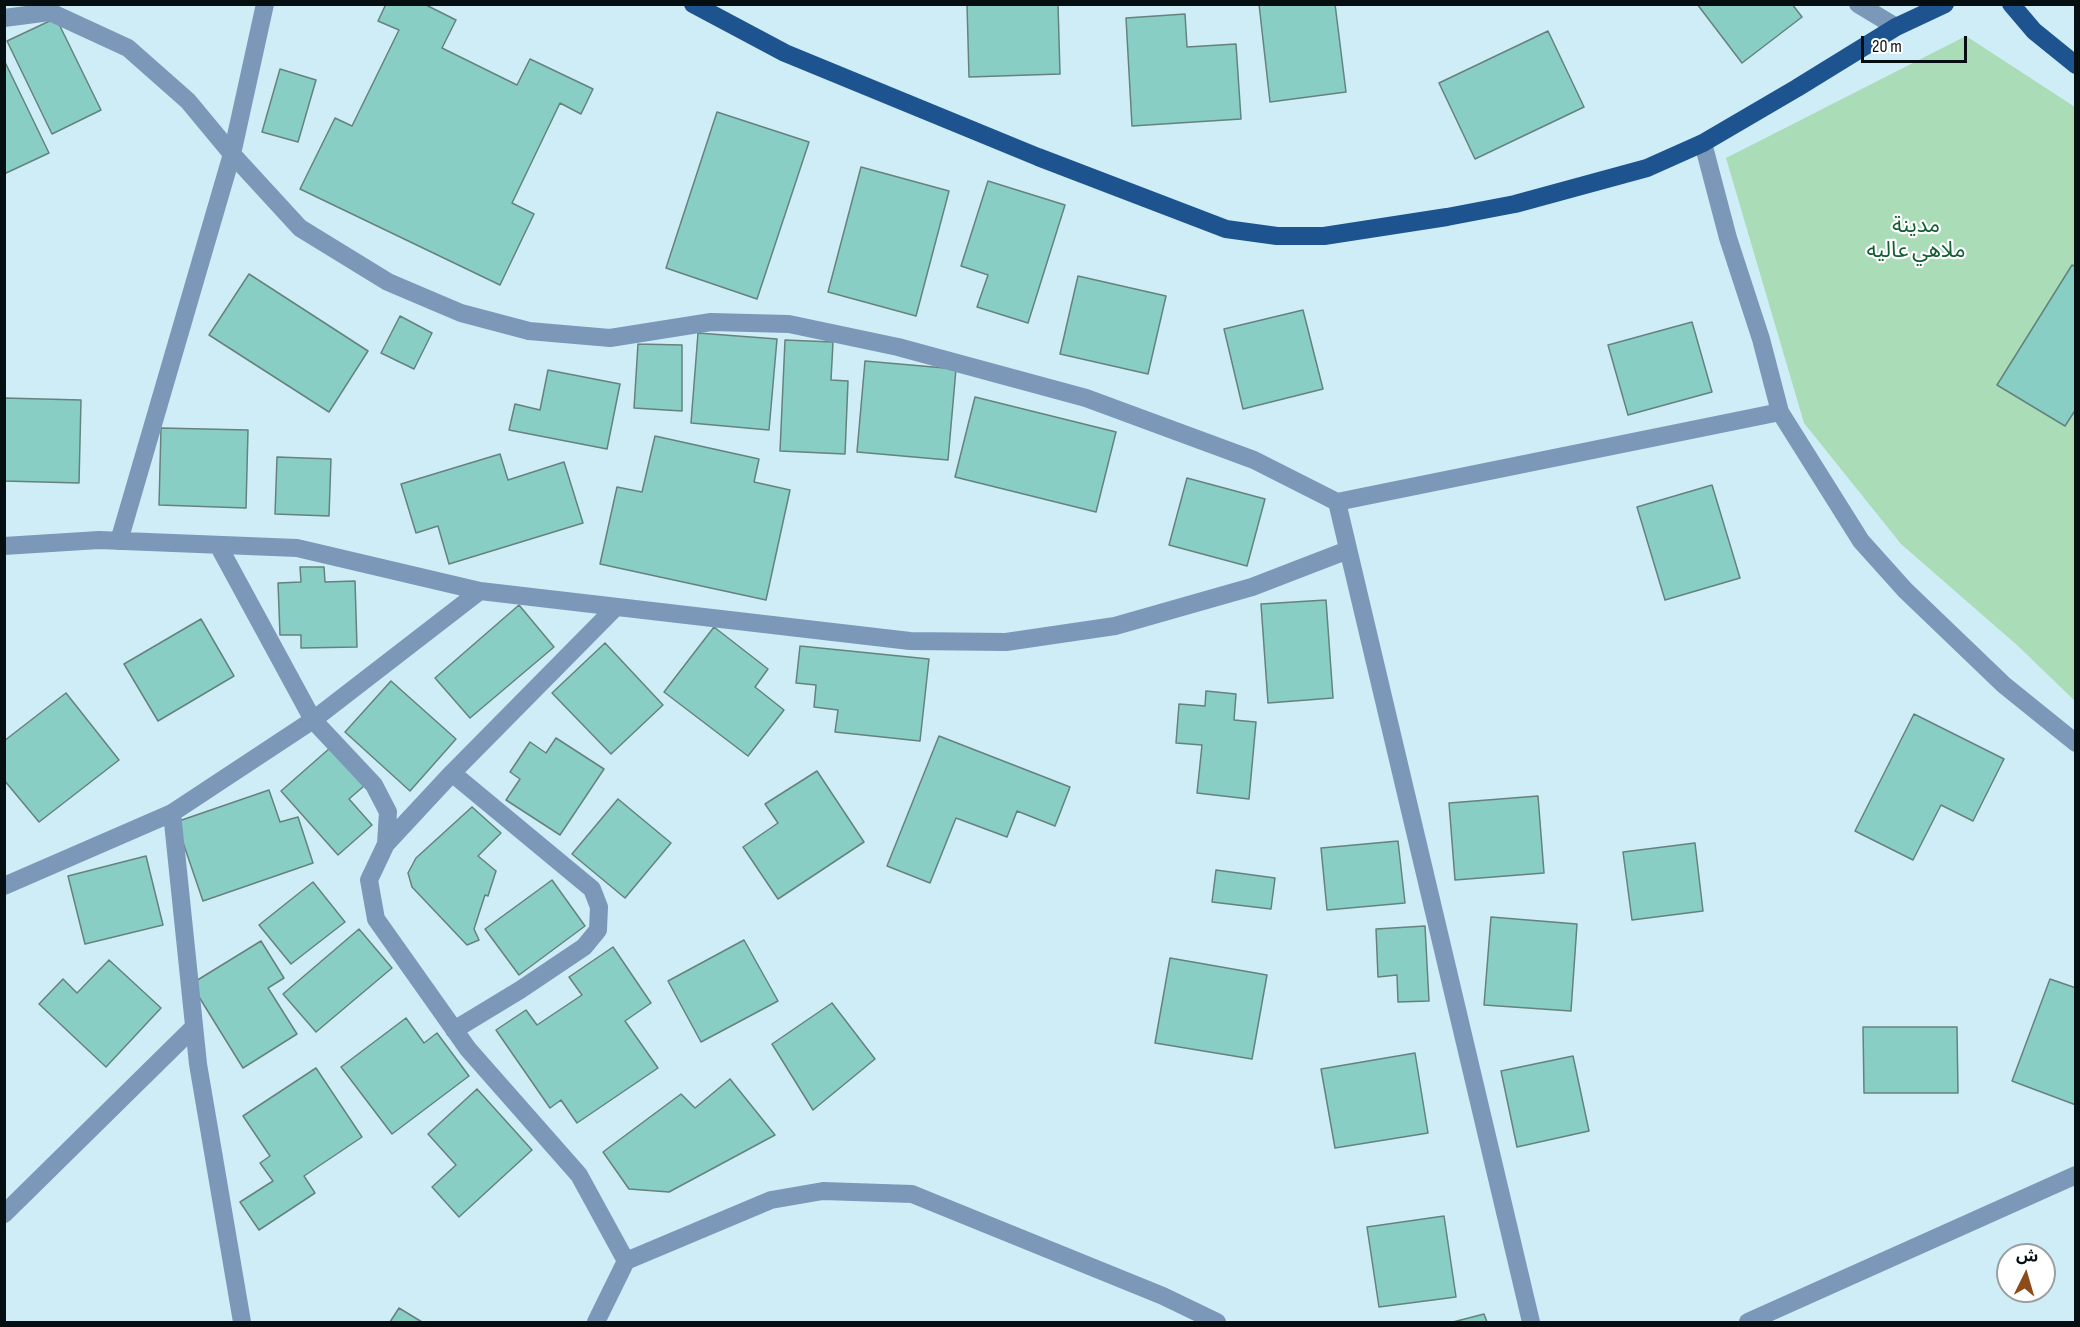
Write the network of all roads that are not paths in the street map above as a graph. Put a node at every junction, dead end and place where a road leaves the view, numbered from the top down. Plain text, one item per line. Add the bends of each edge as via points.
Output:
1 (266, 4) edge
2 (693, 4) edge
3 (1858, 4) edge
4 (1946, 4) edge
5 (2011, 4) edge
6 (4, 18) edge
7 (1896, 27) junction
8 (2076, 65) edge
9 (1703, 143) junction
10 (232, 154) junction
11 (1780, 412) junction
12 (1337, 502) junction
13 (119, 541) junction
14 (218, 545) junction
15 (4, 546) edge
16 (1348, 550) junction
17 (480, 591) junction
18 (616, 607) junction
19 (313, 720) junction
20 (2076, 743) edge
21 (452, 773) junction
22 (172, 813) junction
23 (386, 844) junction
24 (4, 886) edge
25 (194, 1027) junction
26 (454, 1030) junction
27 (2076, 1175) edge
28 (4, 1214) edge
29 (626, 1261) junction
30 (242, 1323) edge
31 (596, 1323) edge
32 (1216, 1323) edge
33 (1531, 1323) edge
34 (1748, 1323) edge

1 - 10 street
2 - 9 main road via 785,53 1226,229 1277,236 1324,236 1515,204 1647,168
3 - 7 street
4 - 7 main road
5 - 8 main road via 2034,30
6 - 10 street via 50,12 128,48 188,101
7 - 9 main road
9 - 11 street
10 - 12 street via 300,228 388,282 461,313 529,331 610,338 711,322 789,324 898,347 1086,398 1254,460
10 - 13 street
11 - 12 street
11 - 20 street via 1861,541 1883,566 2004,685
12 - 16 street
13 - 14 street
13 - 15 street
14 - 17 street via 297,548
14 - 19 street
16 - 18 street via 1252,587 1115,626 1006,642 910,641
16 - 33 street
17 - 18 street
17 - 19 street
18 - 21 street
19 - 22 street
19 - 23 street via 374,785 388,812
21 - 23 street
21 - 26 street via 591,889 599,907 598,930 584,947
22 - 24 street
22 - 25 street
23 - 26 street via 369,880 376,919
25 - 28 street
25 - 30 street
26 - 29 street via 579,1175
27 - 34 street
29 - 31 street
29 - 32 street via 771,1200 823,1191 912,1194 1163,1296

